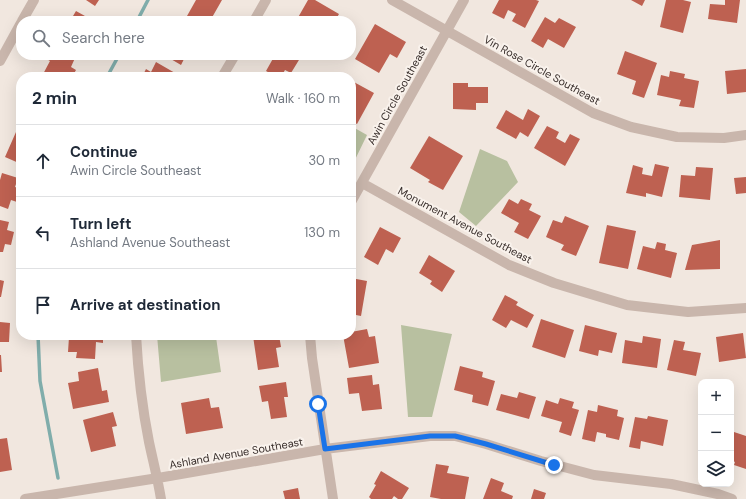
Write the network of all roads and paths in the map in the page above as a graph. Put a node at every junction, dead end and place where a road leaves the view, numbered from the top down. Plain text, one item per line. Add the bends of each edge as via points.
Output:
1 (34, 0) edge
2 (266, 0) edge
3 (392, 0) edge
4 (464, 0) edge
5 (25, 16) edge
6 (257, 16) edge
7 (447, 31) junction
8 (16, 33) edge
9 (232, 60) edge
10 (0, 61) edge
11 (225, 72) edge
12 (746, 135) edge
13 (362, 183) junction
14 (356, 193) edge
15 (746, 308) edge
16 (136, 340) edge
17 (310, 340) edge
18 (325, 449) junction
19 (158, 478) junction
20 (25, 499) edge
21 (161, 499) edge
22 (333, 499) edge
23 (732, 499) edge

1 - 5 street
2 - 6 street
3 - 7 street, Vin Rose Circle Southeast
4 - 7 street, Awin Circle Southeast
7 - 12 street, Vin Rose Circle Southeast via 593,113 630,127 677,136 724,138
7 - 13 street, Awin Circle Southeast
8 - 10 street
9 - 11 street
13 - 14 street, Awin Circle Southeast
13 - 15 street, Monument Avenue Southeast via 509,265 554,284 628,305 688,312
16 - 19 street via 149,441
17 - 18 street
18 - 19 street, Ashland Avenue Southeast
18 - 22 street
18 - 23 street, Ashland Avenue Southeast via 430,436 455,436 594,475 671,484
19 - 20 street, Ashland Avenue Southeast
19 - 21 street

